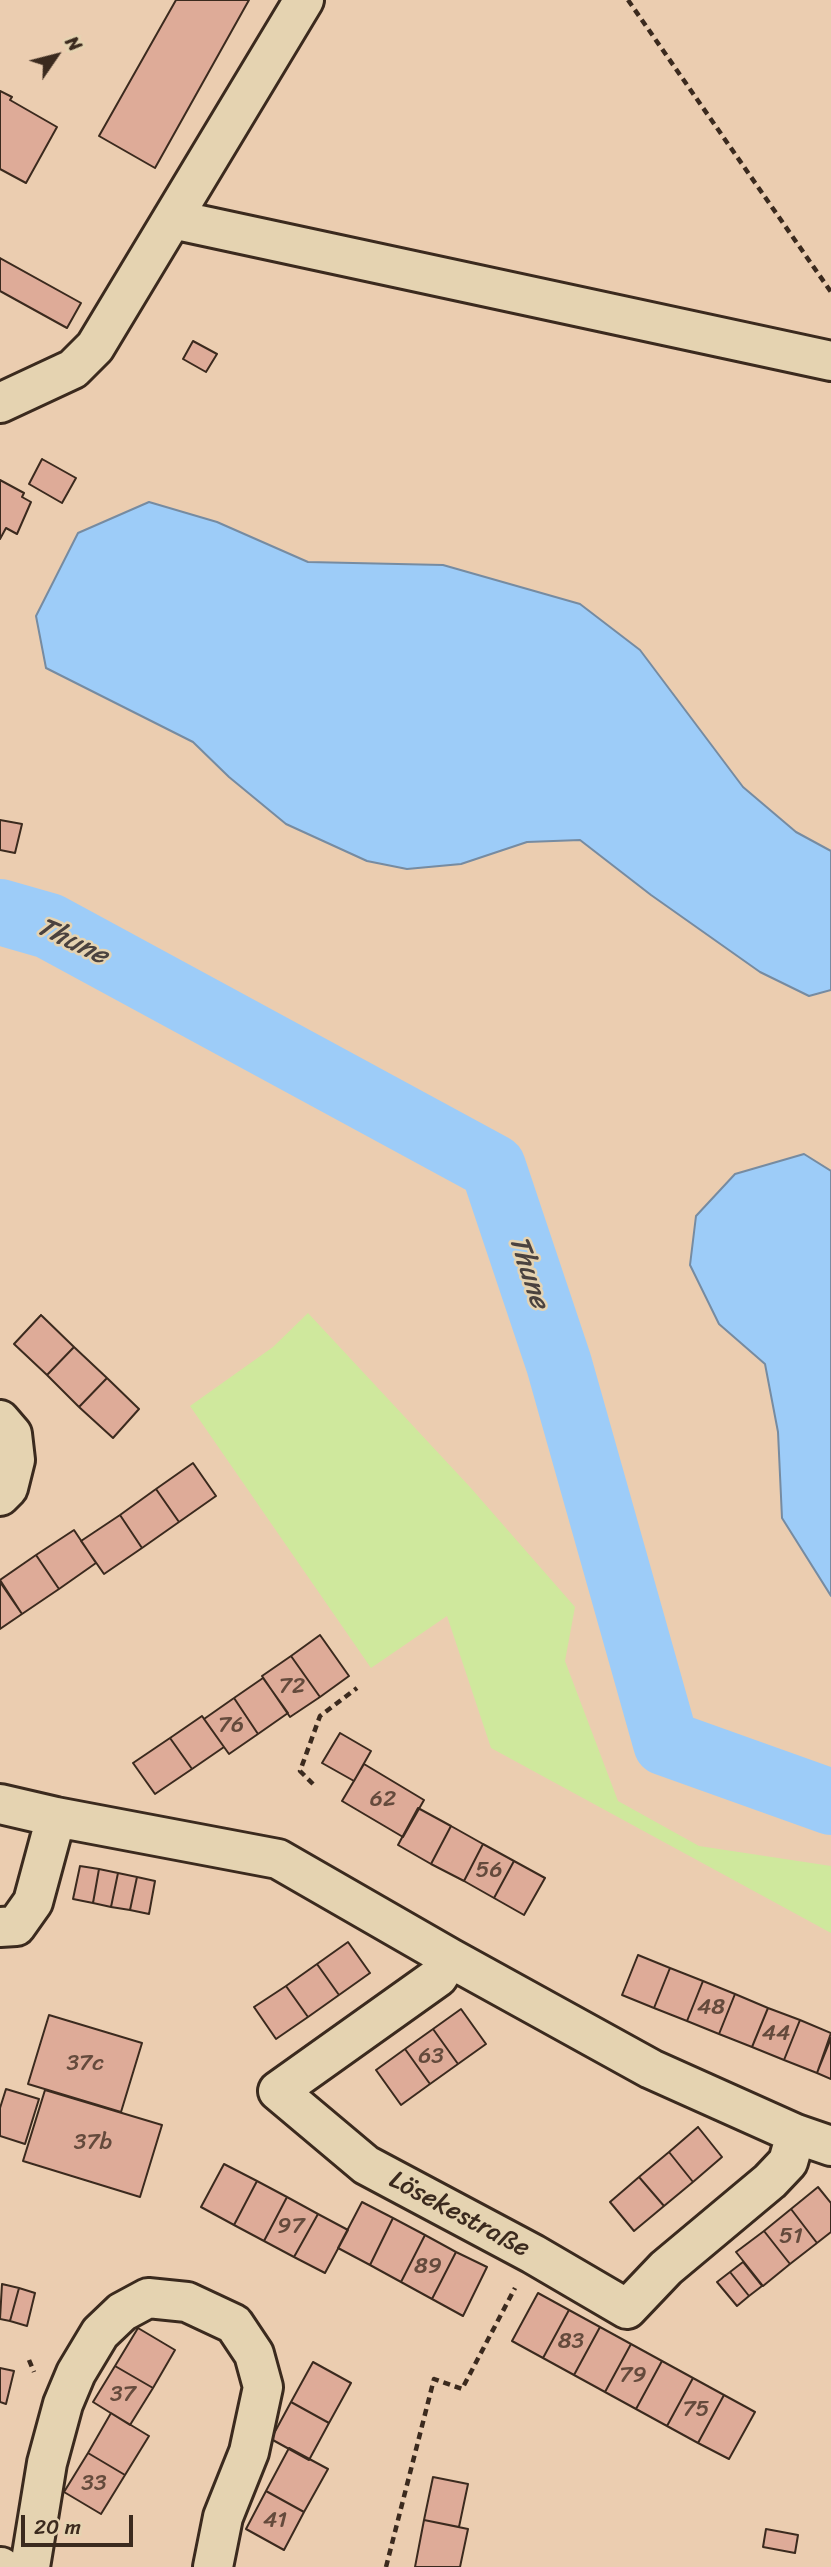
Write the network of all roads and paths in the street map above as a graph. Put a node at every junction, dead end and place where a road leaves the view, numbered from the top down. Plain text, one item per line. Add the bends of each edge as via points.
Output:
1 (304, 0) edge
2 (628, 0) edge
3 (172, 219) junction
4 (831, 292) edge
5 (831, 361) edge
6 (0, 403) edge
7 (0, 1420) edge
8 (0, 1496) edge
9 (357, 1688) dead end
10 (313, 1784) dead end
11 (0, 1804) edge
12 (56, 1817) junction
13 (0, 1927) edge
14 (450, 1958) junction
15 (814, 2140) edge
16 (533, 2254) junction
17 (30, 2567) edge
18 (213, 2567) edge
19 (386, 2567) edge

1 - 3 street
2 - 4 path
3 - 5 street
3 - 6 street via 95,347 74,369
7 - 8 street via 12,1434 15,1460 8,1488
9 - 10 path via 320,1716 300,1771
11 - 12 street, Lösekestraße
12 - 13 street via 33,1902 16,1926
12 - 14 street, Lösekestraße via 278,1859
14 - 15 street, Lösekestraße via 651,2069
14 - 16 street, Lösekestraße via 438,1977 278,2091 366,2165
15 - 16 street, Lösekestraße via 666,2268 627,2309
16 - 19 path via 462,2389 434,2379
17 - 18 street via 47,2463 76,2373 100,2333 122,2312 148,2298 187,2302 234,2324 254,2354 262,2387 249,2452 223,2517

